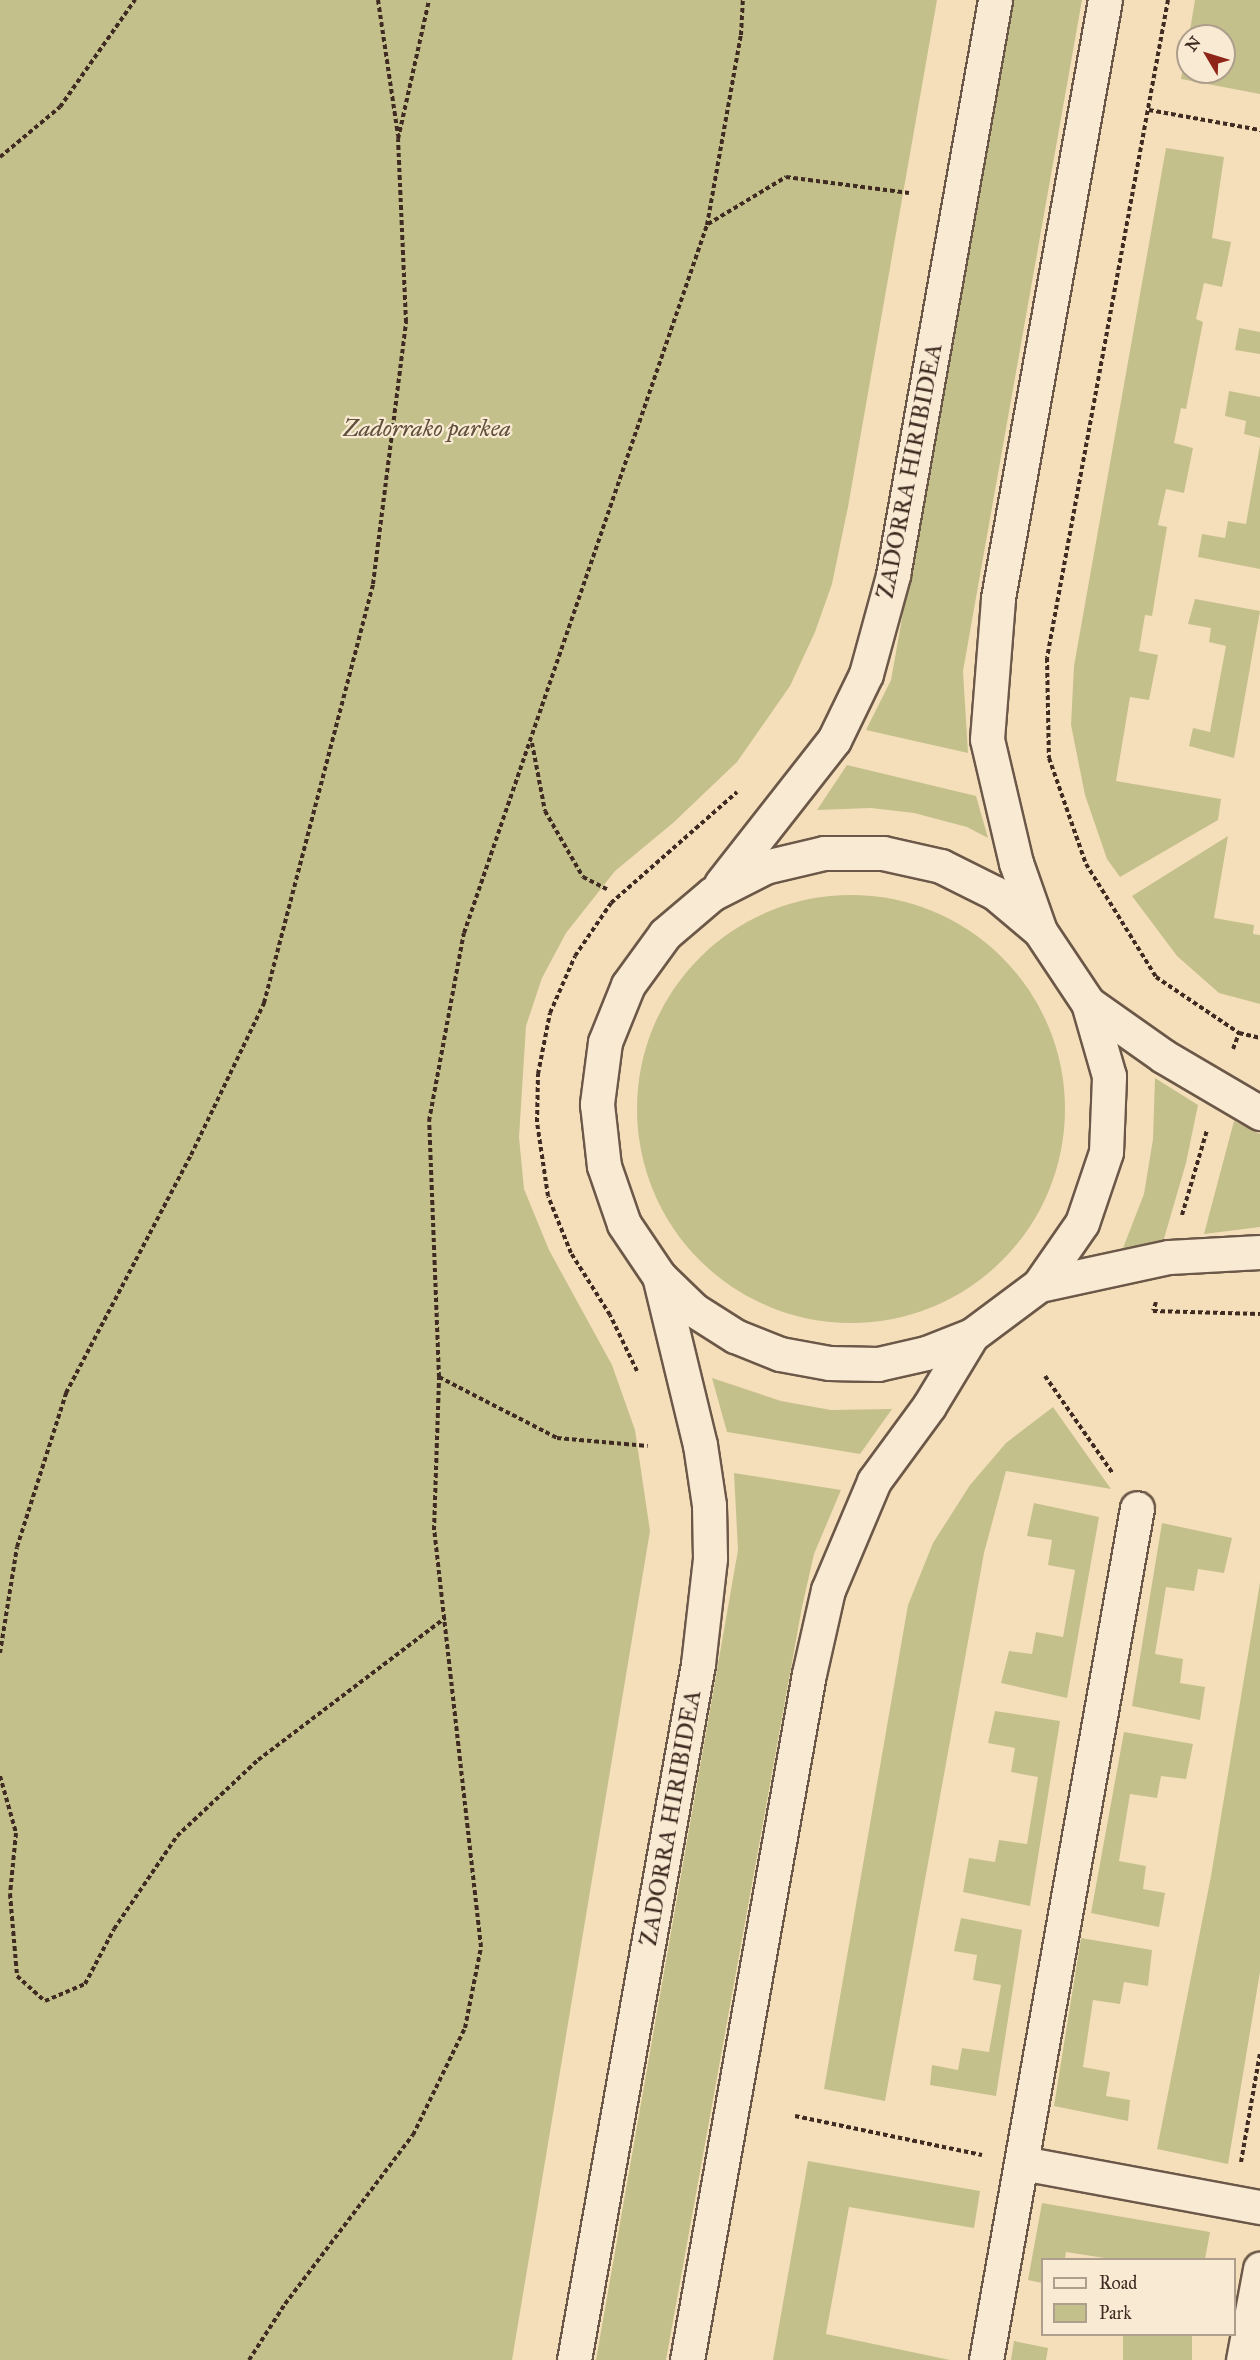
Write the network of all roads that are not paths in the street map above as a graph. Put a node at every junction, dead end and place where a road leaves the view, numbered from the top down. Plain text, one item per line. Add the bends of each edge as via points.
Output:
1 (995, 0) edge
2 (1105, 0) edge
3 (712, 894) junction
4 (1040, 931) junction
5 (1088, 1003) junction
6 (1260, 1113) edge
7 (1260, 1252) edge
8 (659, 1276) junction
9 (1039, 1285) junction
10 (972, 1335) junction
11 (1137, 1508) road end
12 (1022, 2163) junction
13 (1247, 2205) edge
14 (1260, 2269) edge
15 (574, 2360) edge
16 (687, 2360) edge
17 (986, 2360) edge
18 (1243, 2360) edge

1 - 3 main road, ZADORRA HIRIBIDEA via 893,575 866,674 834,740
2 - 4 main road via 998,598 987,739 1016,863
3 - 4 main road via 765,867 789,861 824,853 883,853 941,866 968,879 995,893
3 - 8 main road via 665,934 634,976 605,1042 597,1104 604,1166 624,1224
4 - 5 main road
5 - 6 main road via 1218,1091
5 - 9 main road via 1108,1076 1106,1152 1082,1223
7 - 9 main road via 1169,1257
8 - 10 main road via 710,1320 735,1336 780,1354 829,1363 878,1364 926,1353
8 - 15 main road, ZADORRA HIRIBIDEA via 700,1445 709,1505 711,1558 698,1664
9 - 10 main road
10 - 16 main road via 929,1406 874,1481 828,1590 809,1674
11 - 12 main road
12 - 13 main road
12 - 17 main road
14 - 18 main road

